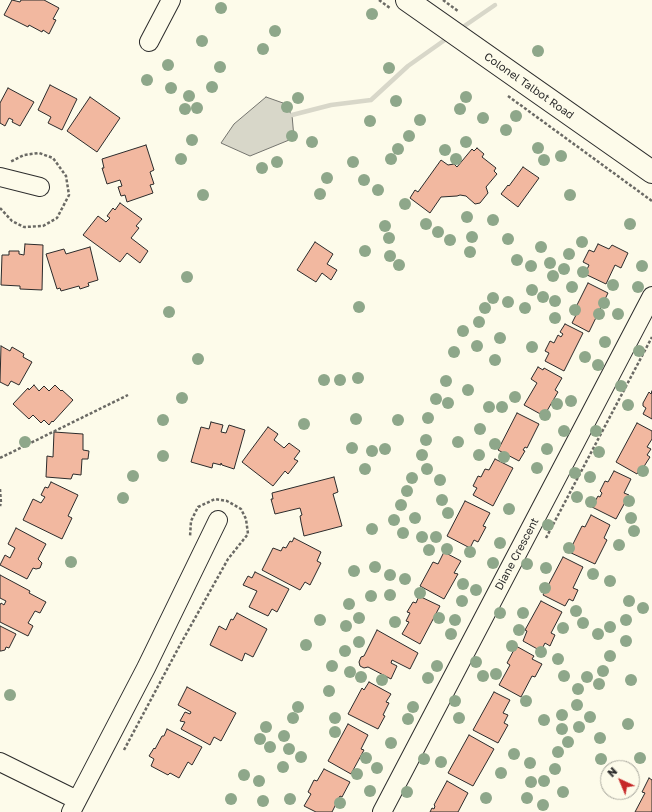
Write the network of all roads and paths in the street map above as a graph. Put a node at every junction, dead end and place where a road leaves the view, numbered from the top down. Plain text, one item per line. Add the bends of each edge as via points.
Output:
1 (171, 0) edge
2 (407, 0) edge
3 (149, 42) dead end
4 (652, 172) edge
5 (0, 177) edge
6 (40, 187) dead end
7 (652, 296) edge
8 (128, 395) dead end
9 (0, 458) edge
10 (0, 489) edge
11 (0, 506) edge
12 (218, 520) dead end
13 (0, 762) edge
14 (74, 806) edge
15 (382, 812) edge

1 - 3 street
2 - 4 main road, Colonel Talbot Road
5 - 6 street
7 - 15 street, Diane Crescent
8 - 9 path
10 - 11 path
12 - 14 street via 146,668
13 - 14 street

